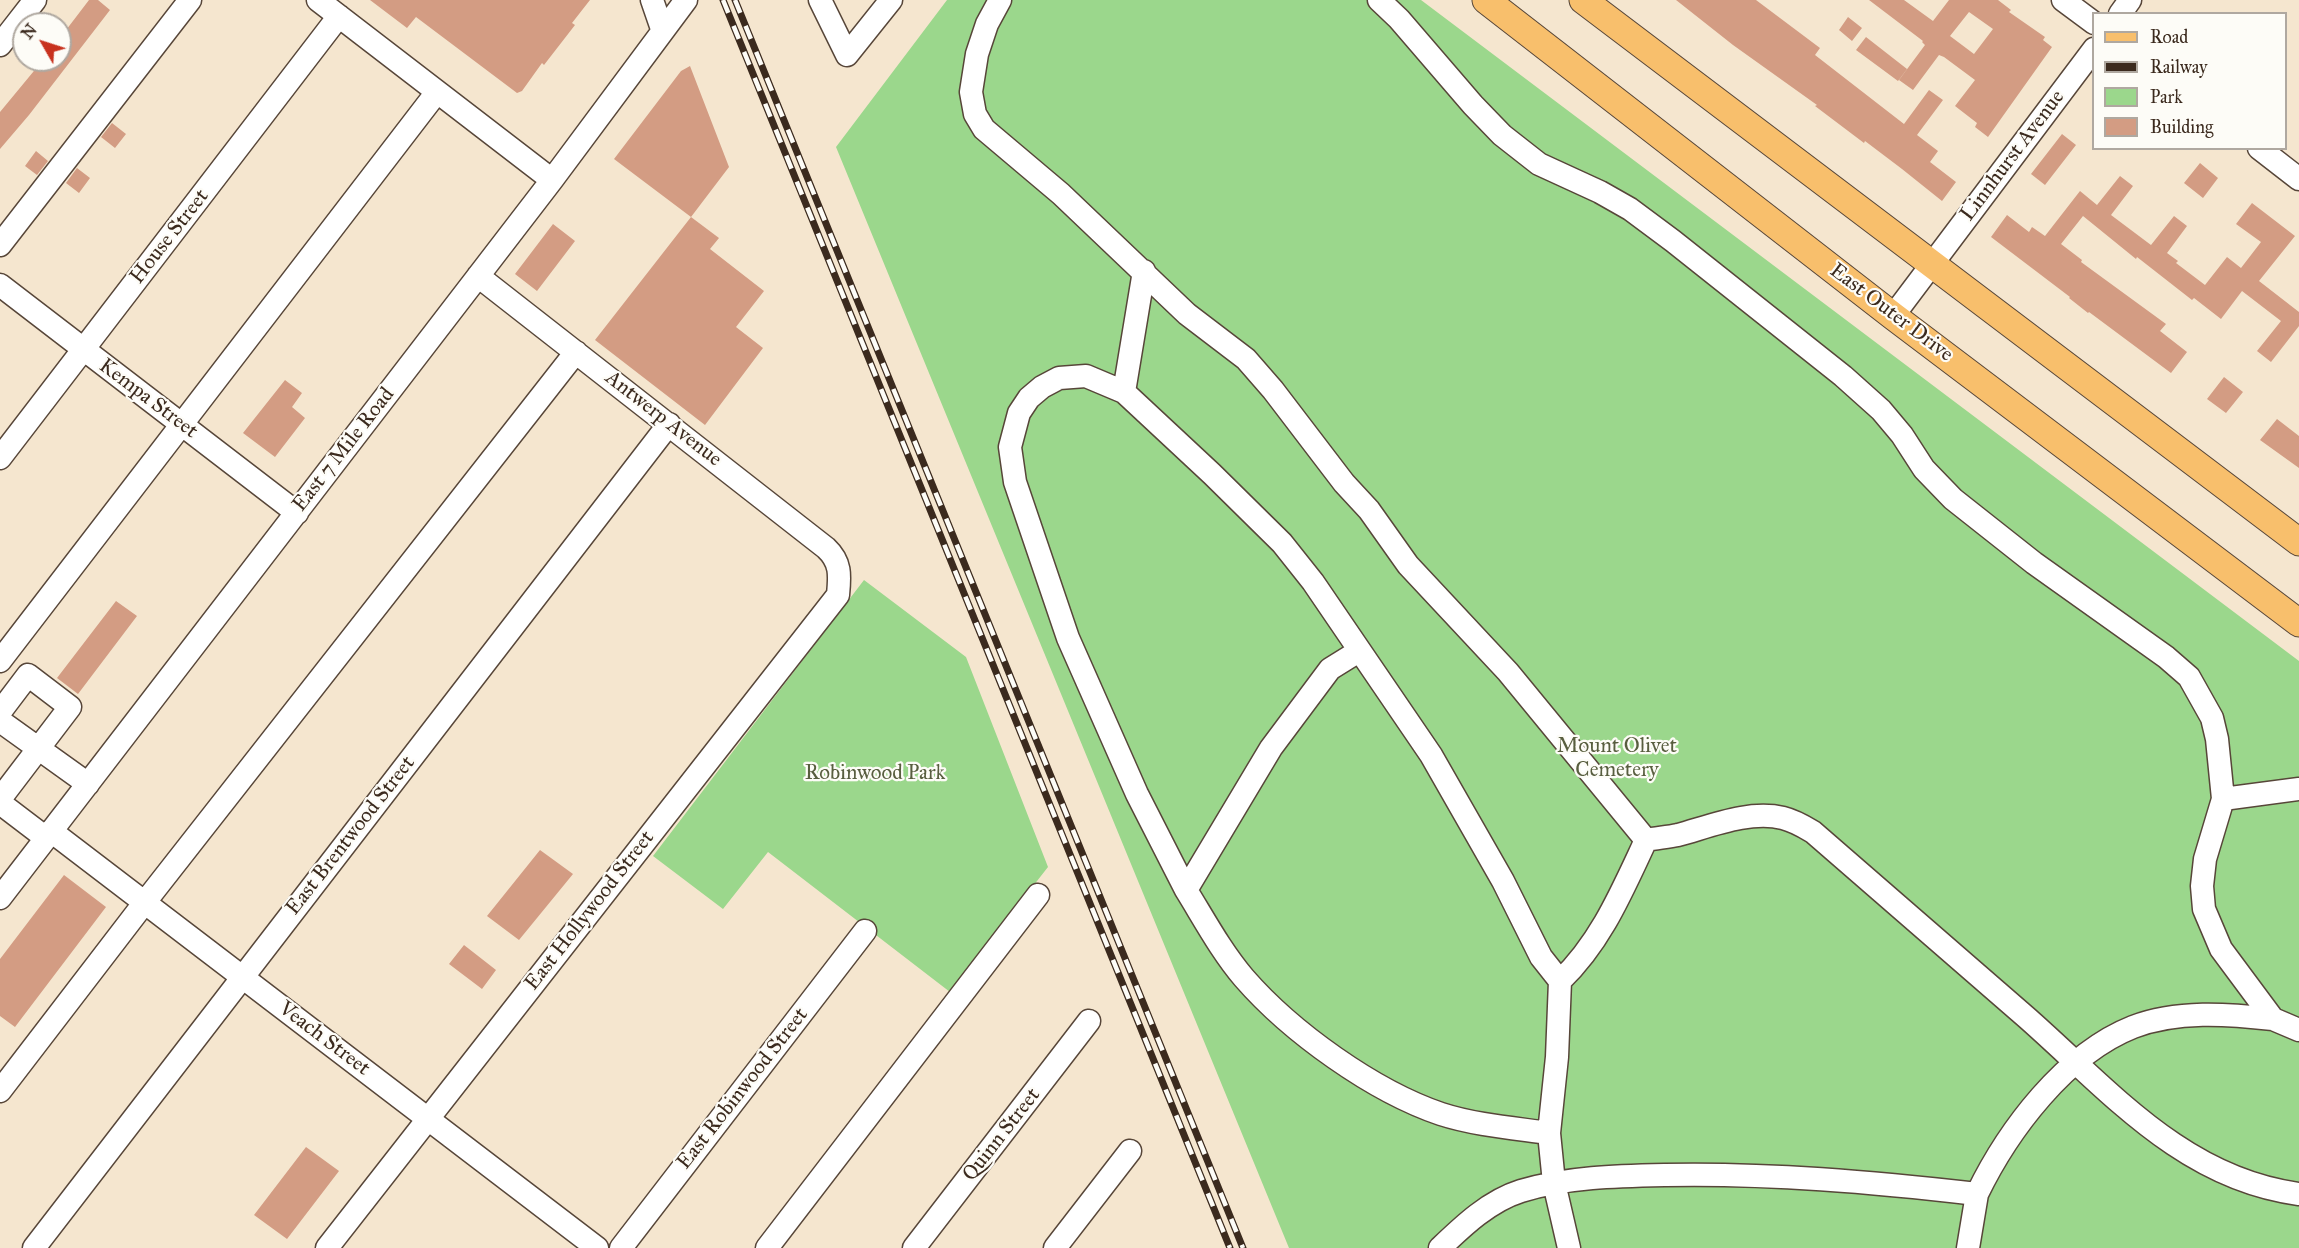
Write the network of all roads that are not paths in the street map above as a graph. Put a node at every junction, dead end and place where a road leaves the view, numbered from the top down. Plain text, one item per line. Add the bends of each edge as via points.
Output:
1 (34, 0) edge
2 (190, 0) edge
3 (318, 0) edge
4 (652, 0) edge
5 (686, 0) edge
6 (820, 0) edge
7 (891, 0) edge
8 (1000, 0) edge
9 (1379, 0) edge
10 (1486, 0) edge
11 (1583, 0) edge
12 (2063, 0) edge
13 (339, 16) junction
14 (2092, 22) edge
15 (662, 29) junction
16 (0, 45) edge
17 (2092, 52) edge
18 (437, 92) junction
19 (2262, 150) edge
20 (2299, 179) edge
21 (552, 180) junction
22 (0, 245) edge
23 (1932, 264) junction
24 (1144, 271) junction
25 (478, 276) junction
26 (0, 285) edge
27 (1893, 316) junction
28 (83, 349) junction
29 (576, 352) junction
30 (1124, 392) junction
31 (669, 424) junction
32 (183, 425) junction
33 (0, 458) edge
34 (297, 513) junction
35 (2299, 542) edge
36 (838, 569) joint
37 (2299, 623) edge
38 (1359, 651) junction
39 (0, 662) edge
40 (0, 712) edge
41 (0, 720) edge
42 (38, 748) junction
43 (87, 784) junction
44 (2299, 789) edge
45 (2223, 799) junction
46 (0, 801) edge
47 (49, 835) junction
48 (1646, 840) junction
49 (1186, 890) junction
50 (1038, 895) dead end
51 (0, 898) edge
52 (145, 902) junction
53 (865, 931) dead end
54 (242, 977) junction
55 (1560, 981) junction
56 (2273, 1019) junction
57 (1089, 1021) dead end
58 (2299, 1030) edge
59 (2078, 1063) junction
60 (0, 1091) edge
61 (427, 1118) junction
62 (1549, 1133) junction
63 (1130, 1151) dead end
64 (1554, 1183) junction
65 (1977, 1194) junction
66 (2299, 1194) edge
67 (34, 1248) edge
68 (327, 1248) edge
69 (597, 1248) edge
70 (621, 1248) edge
71 (767, 1248) edge
72 (914, 1248) edge
73 (1055, 1248) edge
74 (1440, 1248) edge
75 (1569, 1248) edge
76 (1968, 1248) edge

1 - 16 street
2 - 22 street
3 - 13 street
4 - 15 street
5 - 15 street, East 7 Mile Road
6 - 7 street via 848,55
8 - 24 street via 977,54 971,92 975,114 996,141 1061,194
9 - 45 street via 1502,135 1539,164 1630,209 1673,241 1844,376 1881,410 1924,470 1953,499 2189,677 2212,718
10 - 27 main road, East Outer Drive
11 - 23 main road
12 - 14 street
13 - 18 street
13 - 28 street, House Street
15 - 21 street, East 7 Mile Road
17 - 23 street, Linnhurst Avenue
18 - 21 street
18 - 32 street
19 - 20 street
21 - 25 street, East 7 Mile Road
23 - 27 street, Linnhurst Avenue
23 - 35 main road
24 - 30 street
24 - 48 street via 1187,314 1246,359 1369,510 1408,565 1508,672
25 - 29 street, Antwerp Avenue
25 - 34 street, East 7 Mile Road
26 - 28 street, Kempa Street
27 - 37 main road, East Outer Drive
28 - 32 street, Kempa Street
28 - 33 street, House Street
29 - 31 street, Antwerp Avenue
29 - 52 street
30 - 38 street via 1282,543
30 - 49 street via 1086,376 1059,378 1042,387 1019,413 1010,447 1011,466 1068,638 1137,794
31 - 36 street, Antwerp Avenue via 826,548 838,562
31 - 54 street, East Brentwood Street
32 - 34 street, Kempa Street
32 - 39 street
34 - 43 street, East 7 Mile Road
36 - 61 street, East Hollywood Street via 838,595
38 - 49 street via 1330,669 1270,748
38 - 55 street via 1431,755 1503,881 1540,957
40 - 42 street via 28,675 70,707
41 - 42 street
42 - 43 street
42 - 46 street
43 - 47 street, East 7 Mile Road
44 - 45 street
45 - 56 street via 2205,859 2204,909 2222,949
46 - 47 street, Veach Street
47 - 51 street, East 7 Mile Road
47 - 52 street, Veach Street
48 - 55 street via 1600,934
48 - 59 street via 1753,816 1796,822 1813,832
49 - 62 street via 1243,977 1285,1020 1332,1055 1389,1092 1442,1114
50 - 71 street
52 - 54 street, Veach Street
52 - 60 street
53 - 70 street, East Robinwood Street
54 - 61 street, Veach Street
54 - 67 street, East Brentwood Street
55 - 62 street
56 - 58 street
56 - 59 street via 2199,1015 2152,1021 2102,1043
57 - 72 street, Quinn Street
59 - 65 street via 2050,1087 2024,1118 1990,1166
59 - 66 street via 2148,1127 2191,1156 2240,1181
61 - 68 street, East Hollywood Street
61 - 69 street, Veach Street
62 - 64 street
63 - 73 street
64 - 65 street via 1616,1176 1713,1174 1830,1179
64 - 74 street via 1519,1191 1488,1207
64 - 75 street
65 - 76 street

